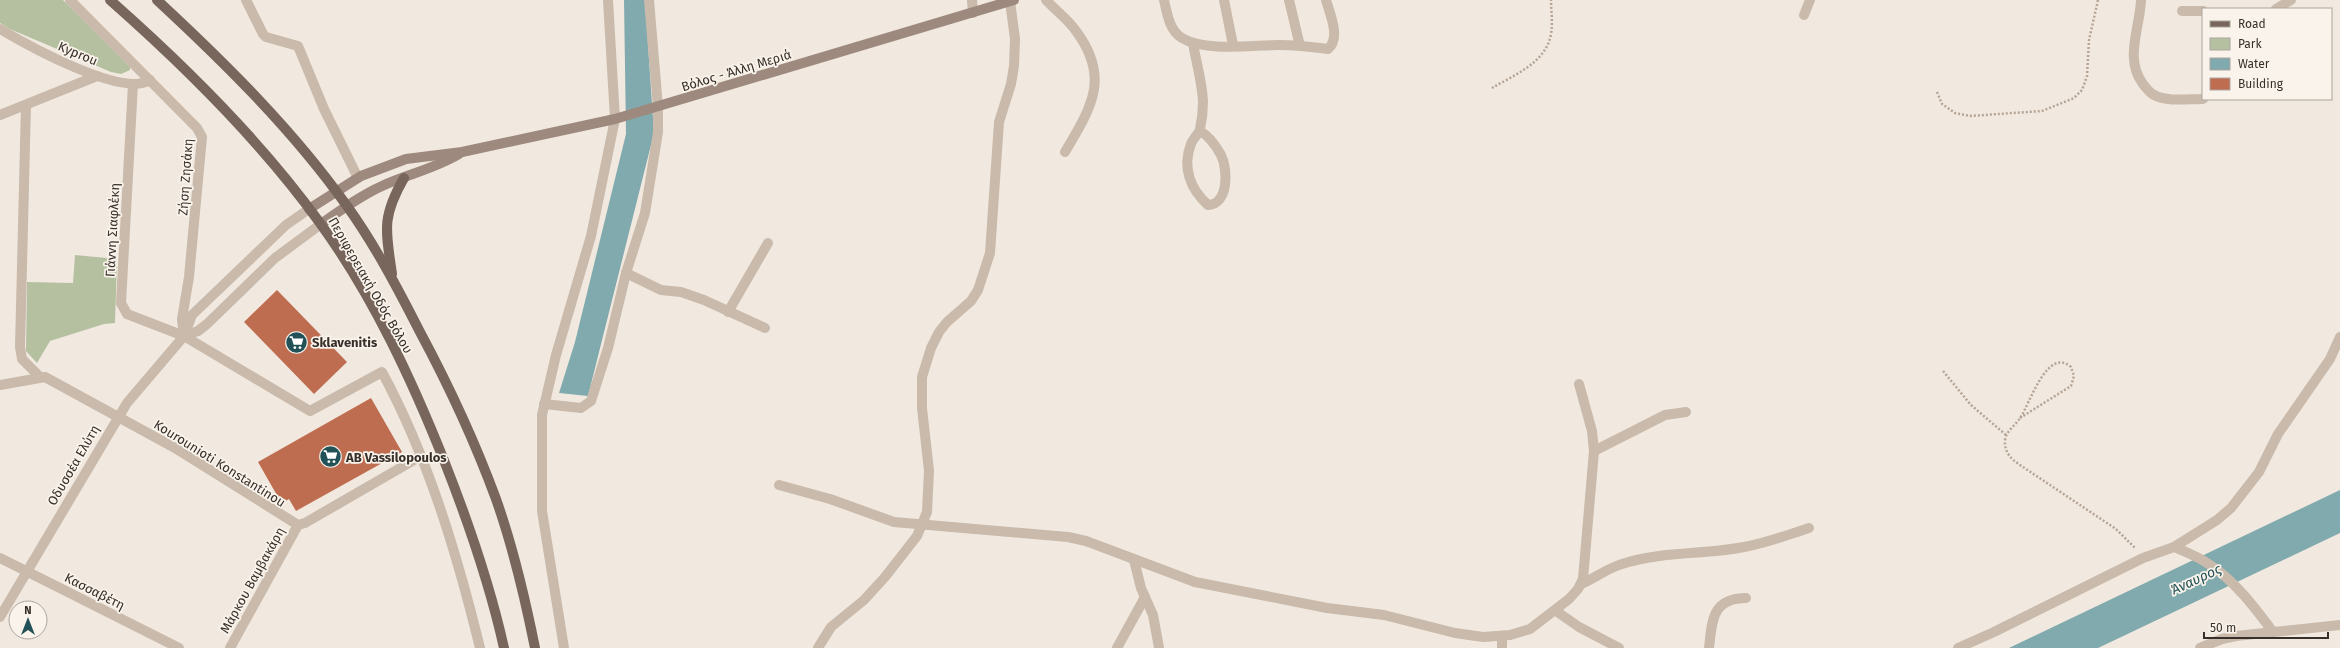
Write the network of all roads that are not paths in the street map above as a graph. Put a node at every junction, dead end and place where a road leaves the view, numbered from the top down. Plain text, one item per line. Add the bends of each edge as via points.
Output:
1 (70, 0) edge
2 (110, 0) edge
3 (157, 0) edge
4 (246, 0) edge
5 (608, 0) edge
6 (649, 0) edge
7 (972, 0) edge
8 (1046, 0) edge
9 (1164, 0) edge
10 (1224, 0) edge
11 (1289, 0) edge
12 (1326, 0) edge
13 (1810, 0) edge
14 (2141, 0) edge
15 (2291, 0) edge
16 (1012, 1) edge
17 (2278, 8) edge
18 (2182, 11) dead end
19 (2202, 11) edge
20 (973, 13) junction
21 (1804, 15) dead end
22 (0, 29) edge
23 (1193, 43) junction
24 (1233, 45) junction
25 (1300, 46) junction
26 (97, 76) junction
27 (150, 80) junction
28 (132, 84) junction
29 (2202, 99) edge
30 (26, 105) junction
31 (658, 107) junction
32 (0, 115) edge
33 (615, 119) junction
34 (1200, 131) junction
35 (462, 152) junction
36 (1065, 152) dead end
37 (358, 178) junction
38 (404, 178) junction
39 (335, 191) junction
40 (347, 206) junction
41 (309, 209) junction
42 (321, 224) junction
43 (768, 243) dead end
44 (626, 274) junction
45 (393, 280) junction
46 (728, 312) junction
47 (764, 328) dead end
48 (184, 336) junction
49 (2340, 337) edge
50 (40, 377) junction
51 (1579, 384) dead end
52 (0, 385) edge
53 (544, 404) junction
54 (1686, 412) dead end
55 (117, 417) junction
56 (1594, 451) junction
57 (421, 456) junction
58 (779, 485) dead end
59 (298, 525) junction
60 (922, 525) junction
61 (1809, 528) dead end
62 (2174, 547) junction
63 (0, 558) edge
64 (1134, 560) junction
65 (26, 571) junction
66 (1581, 584) junction
67 (1145, 598) junction
68 (1746, 598) dead end
69 (1556, 611) junction
70 (0, 617) edge
71 (2340, 625) edge
72 (2273, 632) junction
73 (1502, 637) junction
74 (179, 648) edge
75 (230, 648) edge
76 (480, 648) edge
77 (504, 648) edge
78 (535, 648) edge
79 (564, 648) edge
80 (818, 648) edge
81 (1117, 648) edge
82 (1159, 648) edge
83 (1502, 648) edge
84 (1619, 648) edge
85 (1709, 648) edge
86 (1958, 648) edge
87 (2200, 648) edge

1 - 27 street, Ζήση Ζησάκη
2 - 41 main road, Περιφερειακή Οδός Βόλου via 226,110
3 - 39 main road, Περιφερειακή Οδός Βόλου via 228,68
4 - 37 street via 266,37 298,46 324,109
5 - 33 street
6 - 31 street
7 - 20 street
8 - 36 street via 1076,30 1085,45 1096,77 1091,103
9 - 23 street via 1172,28 1181,37
10 - 24 street
11 - 25 street
12 - 25 street via 1334,32 1332,46 1328,49
13 - 21 street
14 - 29 street via 2134,51 2134,65 2141,81 2153,95 2163,98
15 - 17 street
16 - 20 main road, Βόλος - Άλλη Μεριά
16 - 60 street via 1014,66 999,122 990,253 978,290 971,301 939,332 922,377 922,408 930,483 928,505
18 - 19 street
20 - 31 main road, Βόλος - Άλλη Μεριά
22 - 26 street, Kyprou via 41,52
23 - 24 street
23 - 34 street via 1203,101
24 - 25 street
26 - 28 street, Kyprou
26 - 30 street
27 - 28 street, Kyprou
27 - 48 street, Ζήση Ζησάκη via 197,128 202,137 189,277 182,319
28 - 48 street, Γιάννη Σιαφλέκη via 121,303 127,314
30 - 32 street
30 - 50 street via 20,347 22,359
31 - 33 main road, Βόλος - Άλλη Μεριά
31 - 44 street via 656,155 645,213
33 - 35 main road, Βόλος - Άλλη Μεριά
33 - 53 street via 591,236
34 - 34 street via 1217,148 1225,165 1225,184 1217,203 1213,205 1208,205 1200,198 1188,172 1191,144
35 - 37 main road, Βόλος - Άλλη Μεριά via 406,159
35 - 38 main road, Βόλος - Άλλη Μεριά via 439,165
37 - 39 main road, Βόλος - Άλλη Μεριά
38 - 40 main road, Βόλος - Άλλη Μεριά via 382,186
38 - 45 main road via 390,206 386,226
39 - 40 main road, Περιφερειακή Οδός Βόλου
39 - 41 main road, Βόλος - Άλλη Μεριά
40 - 42 main road, Βόλος - Άλλη Μεριά
40 - 45 main road, Περιφερειακή Οδός Βόλου
41 - 42 main road, Περιφερειακή Οδός Βόλου
41 - 48 street, Οδυσσέα Ελύτη via 281,229 192,315
42 - 48 street, Οδυσσέα Ελύτη via 275,258 208,324
42 - 77 main road, Περιφερειακή Οδός Βόλου via 388,335 424,411 477,548
43 - 46 street
44 - 46 street via 661,290 685,294
44 - 53 street via 608,348 591,401 581,408
45 - 78 main road, Περιφερειακή Οδός Βόλου via 449,388 496,499 509,539
46 - 47 street
48 - 55 street, Οδυσσέα Ελύτη via 148,375
48 - 57 street, Γιάννη Σιαφλέκη via 310,411 382,372 402,410
49 - 62 street via 2330,359 2282,428 2247,489 2217,520
50 - 52 street
50 - 55 street, Kourounioti Konstantinou via 55,382
51 - 56 street via 1592,431
53 - 79 street via 542,511
54 - 56 street via 1665,415
55 - 59 street, Kourounioti Konstantinou via 175,448
55 - 65 street, Οδυσσέα Ελύτη
56 - 66 street via 1584,574
57 - 59 street
57 - 76 street via 461,576
58 - 60 street via 830,499 888,520
59 - 75 street, Μάρκου Βαμβακάρη
60 - 64 street via 1068,537 1086,541
60 - 80 street via 885,577 864,600 831,628
61 - 66 street via 1743,548 1620,564
62 - 72 street via 2220,573 2247,598
62 - 86 street via 2143,558
63 - 65 street, Κασσαβέτη
64 - 67 street
64 - 73 street via 1195,582 1327,608 1384,614 1462,634
65 - 70 street, Οδυσσέα Ελύτη
65 - 74 street, Κασσαβέτη
66 - 69 street
67 - 81 street
67 - 82 street via 1153,614
68 - 85 street via 1730,600 1716,611 1712,620
69 - 73 street via 1530,629
69 - 84 street via 1579,627
71 - 72 street
72 - 87 street via 2222,639
73 - 83 street

